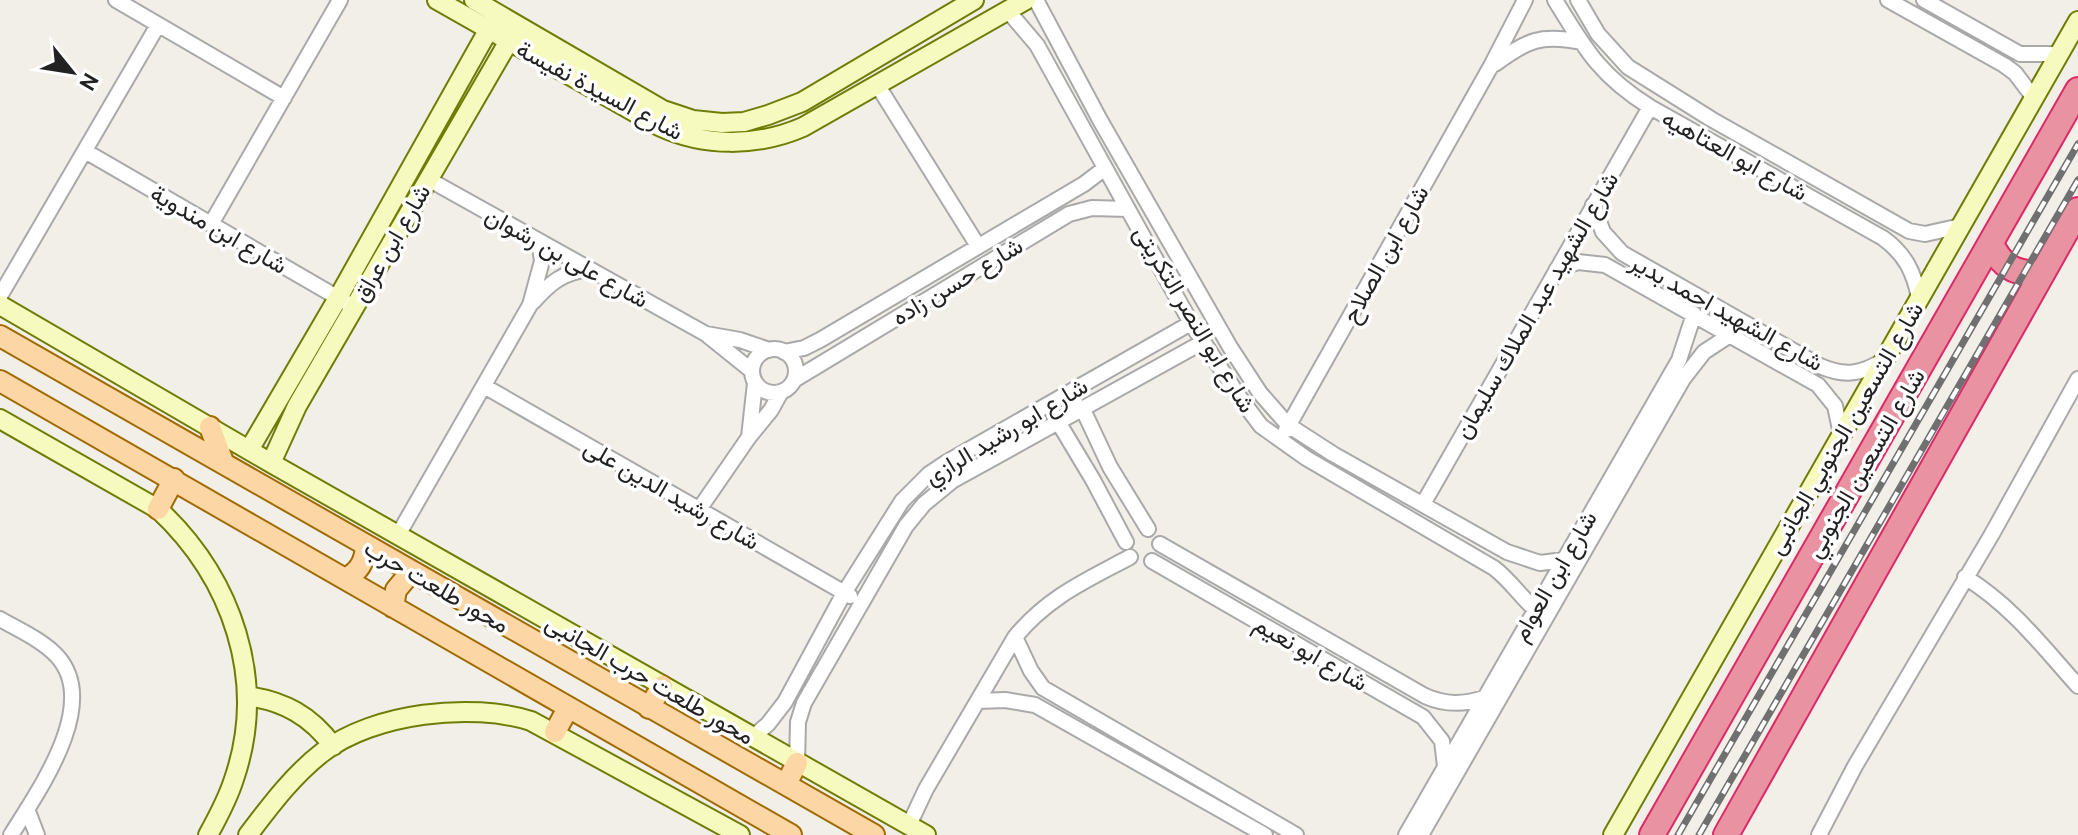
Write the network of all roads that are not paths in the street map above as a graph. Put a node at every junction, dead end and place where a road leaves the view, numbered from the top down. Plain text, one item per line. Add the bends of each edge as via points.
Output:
1 (116, 0) edge
2 (340, 0) edge
3 (437, 0) edge
4 (474, 0) edge
5 (974, 0) edge
6 (1026, 0) edge
7 (1036, 0) edge
8 (1525, 0) edge
9 (1555, 0) edge
10 (1578, 0) edge
11 (1888, 0) edge
12 (1924, 0) edge
13 (1907, 4) edge
14 (1008, 11) junction
15 (2078, 21) edge
16 (493, 22) junction
17 (158, 25) junction
18 (513, 34) junction
19 (1581, 42) junction
20 (2059, 54) junction
21 (1491, 66) junction
22 (878, 86) junction
23 (2078, 90) edge
24 (284, 98) junction
25 (2034, 98) junction
26 (1650, 107) junction
27 (85, 151) junction
28 (1105, 168) junction
29 (428, 179) junction
30 (1593, 205) junction
31 (1128, 209) junction
32 (2078, 210) edge
33 (211, 224) junction
34 (1961, 226) junction
35 (539, 241) junction
36 (1991, 243) junction
37 (978, 246) junction
38 (589, 269) junction
39 (1557, 269) junction
40 (2043, 272) junction
41 (0, 296) edge
42 (1919, 298) junction
43 (346, 302) junction
44 (0, 305) edge
45 (530, 305) junction
46 (1694, 314) junction
47 (1191, 323) junction
48 (706, 334) junction
49 (1730, 335) junction
50 (0, 336) edge
51 (1203, 342) junction
52 (776, 351) junction
53 (1884, 359) junction
54 (754, 377) junction
55 (2078, 379) edge
56 (794, 380) junction
57 (0, 381) edge
58 (484, 386) junction
59 (781, 392) junction
60 (1067, 394) junction
61 (1048, 405) junction
62 (1079, 409) junction
63 (0, 419) edge
64 (1059, 423) junction
65 (1288, 425) junction
66 (210, 427) junction
67 (1841, 434) junction
68 (749, 437) junction
69 (1279, 441) junction
70 (249, 450) junction
71 (223, 462) junction
72 (271, 463) junction
73 (174, 479) junction
74 (1423, 504) junction
75 (700, 508) junction
76 (158, 509) junction
77 (1148, 529) junction
78 (398, 535) junction
79 (1126, 542) junction
80 (1160, 544) junction
81 (366, 546) junction
82 (1130, 557) junction
83 (1564, 560) junction
84 (1152, 561) junction
85 (411, 572) junction
86 (1965, 577) junction
87 (345, 579) junction
88 (844, 593) junction
89 (861, 602) junction
90 (393, 607) junction
91 (1540, 614) junction
92 (0, 619) edge
93 (1015, 637) junction
94 (662, 686) junction
95 (2078, 686) edge
96 (247, 696) junction
97 (1484, 698) junction
98 (978, 701) junction
99 (568, 708) junction
100 (649, 708) junction
101 (555, 732) junction
102 (753, 737) junction
103 (333, 746) junction
104 (797, 763) junction
105 (1445, 766) junction
106 (786, 784) junction
107 (27, 809) junction
108 (1236, 810) junction
109 (909, 825) junction
110 (11, 835) edge
111 (37, 835) edge
112 (208, 835) edge
113 (248, 835) edge
114 (740, 835) edge
115 (791, 835) edge
116 (874, 835) edge
117 (926, 835) edge
118 (1265, 835) edge
119 (1296, 835) edge
120 (1406, 835) edge
121 (1421, 835) edge
122 (1613, 835) edge
123 (1652, 835) edge
124 (1726, 835) edge
125 (1819, 835) edge

1 - 17 street
2 - 24 street
3 - 16 street, شارع السيدة نفيسة
4 - 16 street, شارع السيدة نفيسة
5 - 18 street, شارع السيدة نفيسة via 802,102 744,122 693,120 663,110
6 - 14 street, شارع السيدة نفيسة
7 - 65 street, شارع ابو النصر التكريتى via 1230,347
8 - 21 street, شارع ابن الصلاح
9 - 19 street, شارع ابو العتاهيه
10 - 34 street, شارع ابو العتاهيه via 1598,34 1628,67 1711,119 1909,231 1925,234
11 - 13 street
12 - 20 street via 2020,54
13 - 25 street via 2015,73
14 - 22 street, شارع السيدة نفيسة
14 - 28 street, شارع ابو النصر التكريتى via 1037,45
15 - 20 street, شارع التسعين الجنوبي الجانبى
16 - 18 street, شارع السيدة نفيسة
16 - 43 street, شارع ابن عراق
17 - 24 street
17 - 27 street
18 - 22 street, شارع السيدة نفيسة via 659,126 709,141 788,133
18 - 29 street, شارع ابن عراق
19 - 21 street, شارع ابن الصلاح via 1535,40
19 - 26 street, شارع ابو العتاهيه via 1606,75
20 - 25 street, شارع التسعين الجنوبي الجانبى
21 - 65 street, شارع ابن الصلاح
22 - 37 street
23 - 36 highway, شارع التسعين الجنوبي
24 - 33 street
25 - 34 street, شارع التسعين الجنوبي الجانبى
26 - 30 street, شارع الشهيد عبد الملاك سليمان
26 - 42 street, شارع ابو العتاهيه via 1883,238 1904,258
27 - 33 street, شارع ابن مندوية
27 - 41 street
28 - 31 street, شارع ابو النصر التكريتى
28 - 37 street, شارع حسن زاده
29 - 35 street, شارع على بن رشوان
29 - 43 street, شارع ابن عراق
30 - 39 street, شارع الشهيد عبد الملاك سليمان
30 - 53 street, شارع الشهيد احمد بدير via 1603,232 1622,253 1820,366 1853,374
31 - 47 street, شارع ابو النصر التكريتى
31 - 56 street, شارع حسن زاده via 1102,207 1069,214
32 - 40 highway
33 - 43 street, شارع ابن مندوية
34 - 42 street, شارع التسعين الجنوبي الجانبى
35 - 38 street, شارع على بن رشوان
35 - 45 street via 542,261
36 - 40 highway via 1996,255 2016,272
36 - 123 highway, شارع التسعين الجنوبي
37 - 52 street, شارع حسن زاده via 820,340
38 - 45 street via 563,275
38 - 48 street, شارع على بن رشوان
39 - 46 street, شارع الشهيد احمد بدير via 1578,262 1605,265
39 - 74 street, شارع الشهيد عبد الملاك سليمان
40 - 124 highway
42 - 53 street, شارع التسعين الجنوبي الجانبى
43 - 70 street, شارع ابن عراق
43 - 72 street, شارع ابن عراق
44 - 66 street, محور طلعت حرب الجانبى
45 - 58 street
46 - 49 street, شارع الشهيد احمد بدير
46 - 83 street, شارع ابن العوام via 1679,360
47 - 51 street, شارع ابو النصر التكريتى
47 - 60 street, شارع ابو رشيد الرازي
48 - 52 street, شارع على بن رشوان
48 - 54 street, شارع على بن رشوان
49 - 67 street, شارع الشهيد احمد بدير via 1818,385 1835,406
49 - 91 street, شارع ابن العوام via 1711,345 1690,368
50 - 71 main road, محور طلعت حرب
51 - 62 street, شارع ابو رشيد الرازي
51 - 69 street, شارع ابو النصر التكريتى via 1249,411
52 - 54 street via 757,358
52 - 56 street via 795,364
53 - 67 street, شارع التسعين الجنوبي الجانبى
54 - 59 street via 770,393
54 - 68 street
55 - 86 street
56 - 59 street
57 - 73 main road, محور طلعت حرب
58 - 75 street, شارع رشيد الدين على
58 - 78 street
59 - 68 street
60 - 61 street, شارع ابو رشيد الرازي
60 - 62 street
61 - 64 street
61 - 88 street, شارع ابو رشيد الرازي via 915,486
62 - 64 street, شارع ابو رشيد الرازي
62 - 77 street
63 - 76 street
64 - 79 street
64 - 89 street, شارع ابو رشيد الرازي via 934,495 906,526
65 - 69 street, شارع ابن الصلاح
65 - 74 street, شارع ابو النصر التكريتى
66 - 70 street, محور طلعت حرب الجانبى
66 - 71 main road
67 - 122 street, شارع التسعين الجنوبي الجانبى
68 - 75 street
69 - 91 street, شارع ابو النصر التكريتى via 1494,568
70 - 72 street, محور طلعت حرب الجانبى
71 - 81 main road, محور طلعت حرب
72 - 78 street, محور طلعت حرب الجانبى
73 - 76 main road
73 - 87 main road, محور طلعت حرب
74 - 83 street, شارع ابو النصر التكريتى via 1516,556 1540,563
75 - 88 street, شارع رشيد الدين على
76 - 96 street via 194,547 224,596 243,654
77 - 79 street via 1135,531
77 - 80 street
78 - 94 street, محور طلعت حرب الجانبى
79 - 82 street
80 - 84 street
80 - 97 street, شارع ابو نعيم via 1425,696 1454,704
81 - 85 main road, محور طلعت حرب
81 - 87 main road via 358,570
82 - 84 street
82 - 93 street via 1054,598
83 - 91 street, شارع ابن العوام
84 - 105 street, شارع ابو نعيم via 1423,717 1442,741
85 - 90 main road via 396,590
85 - 100 main road, محور طلعت حرب
86 - 95 street via 2019,619
86 - 125 street
87 - 90 main road, محور طلعت حرب
88 - 89 street, شارع رشيد الدين على
88 - 102 street, شارع ابو رشيد الرازي via 785,702
89 - 104 street, شارع ابو رشيد الرازي via 804,703
90 - 99 main road, محور طلعت حرب
91 - 97 street, شارع ابن العوام
91 - 121 street, شارع ابن العوام
92 - 107 street via 59,658 72,692 68,733
93 - 98 street
93 - 108 street via 1043,688
94 - 100 main road
94 - 102 street, محور طلعت حرب الجانبى
96 - 103 street via 296,710
96 - 112 street via 242,754
97 - 105 street, شارع ابن العوام
98 - 108 street via 1035,705
98 - 109 street
99 - 101 main road
99 - 115 main road, محور طلعت حرب
100 - 106 main road, محور طلعت حرب
101 - 103 street via 507,713 462,712 364,730
101 - 114 street
102 - 104 street, محور طلعت حرب الجانبى
103 - 113 street via 294,778
104 - 106 main road
104 - 109 street, محور طلعت حرب الجانبى
105 - 120 street, شارع ابن العوام
106 - 116 main road, محور طلعت حرب
107 - 110 street
107 - 111 street
108 - 118 street
108 - 119 street
109 - 117 street, محور طلعت حرب الجانبى

